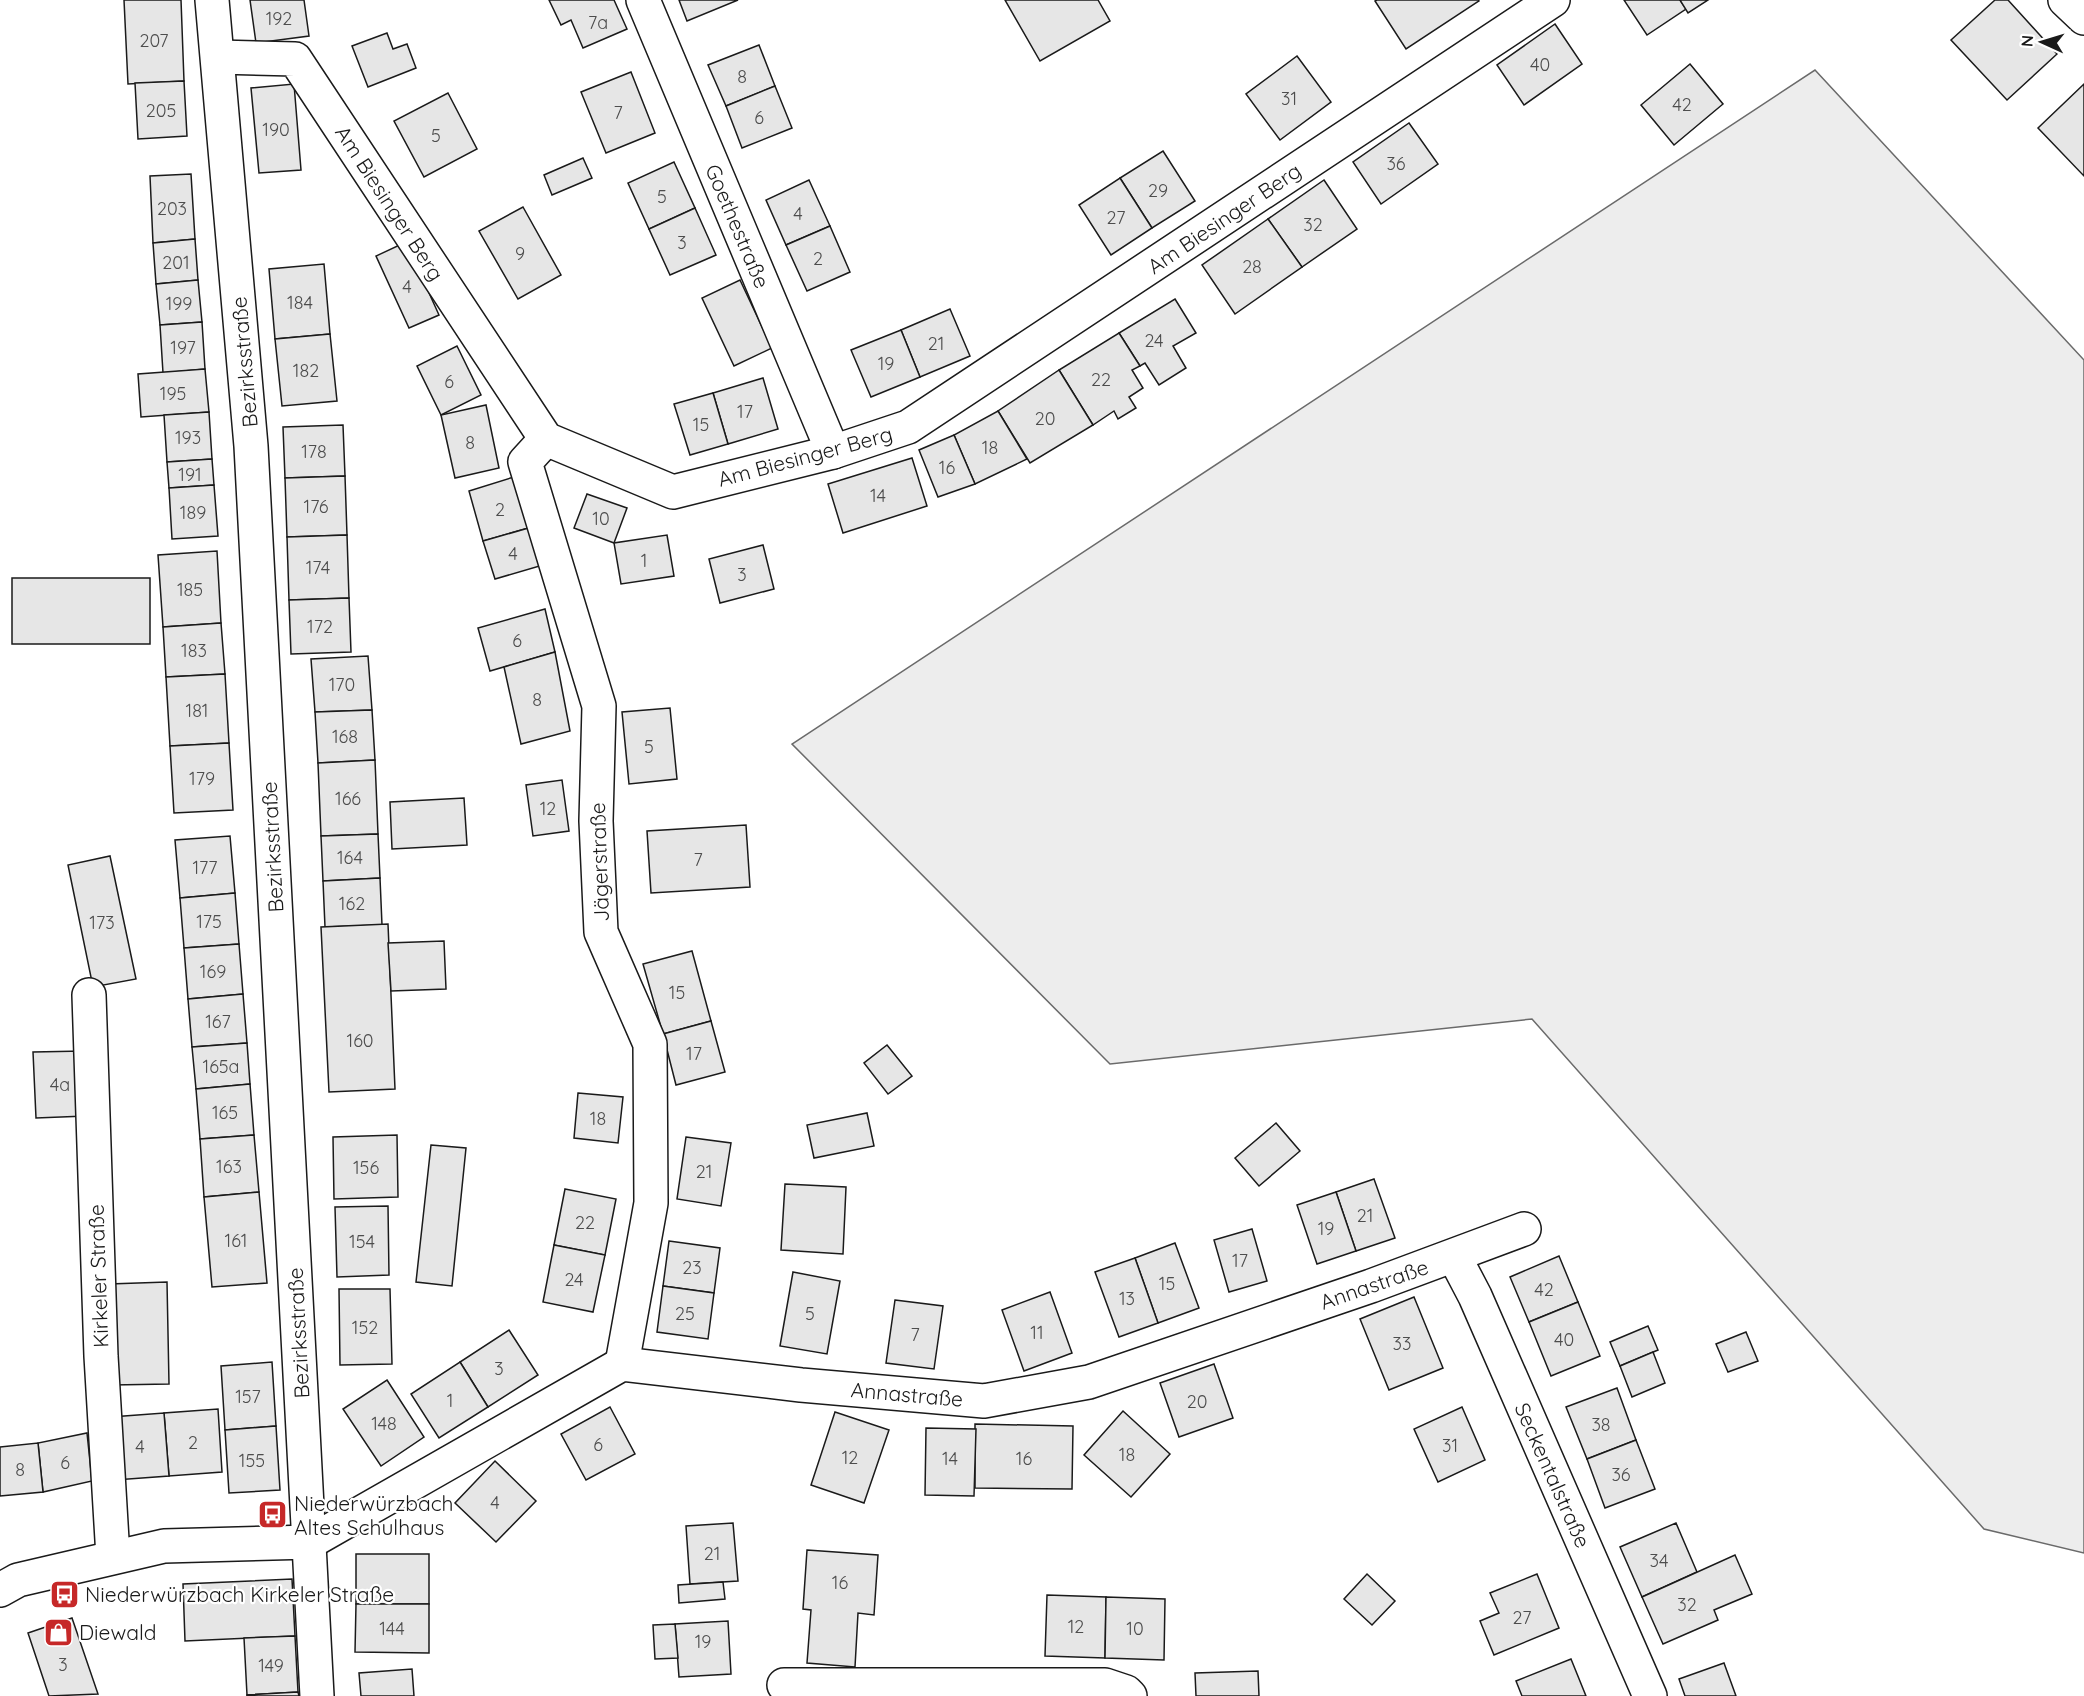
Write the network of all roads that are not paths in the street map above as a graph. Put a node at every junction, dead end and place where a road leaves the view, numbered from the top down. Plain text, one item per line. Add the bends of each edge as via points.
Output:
1 (212, 0) edge
2 (643, 0) edge
3 (1553, 0) edge
4 (2065, 0) edge
5 (2084, 18) edge
6 (218, 57) junction
7 (546, 439) junction
8 (833, 452) junction
9 (89, 995) dead end
10 (1524, 1229) dead end
11 (1454, 1256) junction
12 (621, 1364) junction
13 (310, 1542) junction
14 (113, 1557) junction
15 (0, 1590) edge
16 (784, 1685) dead end
17 (317, 1696) edge
18 (1130, 1696) edge
19 (1650, 1696) edge

1 - 6 street, Bezirksstraße
2 - 8 street, Goethestraße
3 - 8 street, Am Biesinger Berg via 908,428
4 - 5 street
6 - 7 street, Am Biesinger Berg via 296,59
6 - 13 street, Bezirksstraße via 251,446
7 - 8 street, Am Biesinger Berg via 673,492
7 - 12 street, Jägerstraße via 525,462 599,706 596,820 601,932 650,1044 651,1203
9 - 14 street, Kirkeler Straße via 101,1356
10 - 11 street, Annastraße
11 - 12 street, Annastraße via 1089,1383 984,1401
11 - 19 street, Seckentalstraße
12 - 13 street
13 - 14 street via 164,1546
13 - 17 street, Bezirksstraße
14 - 15 street via 18,1580
16 - 18 street via 1105,1685

